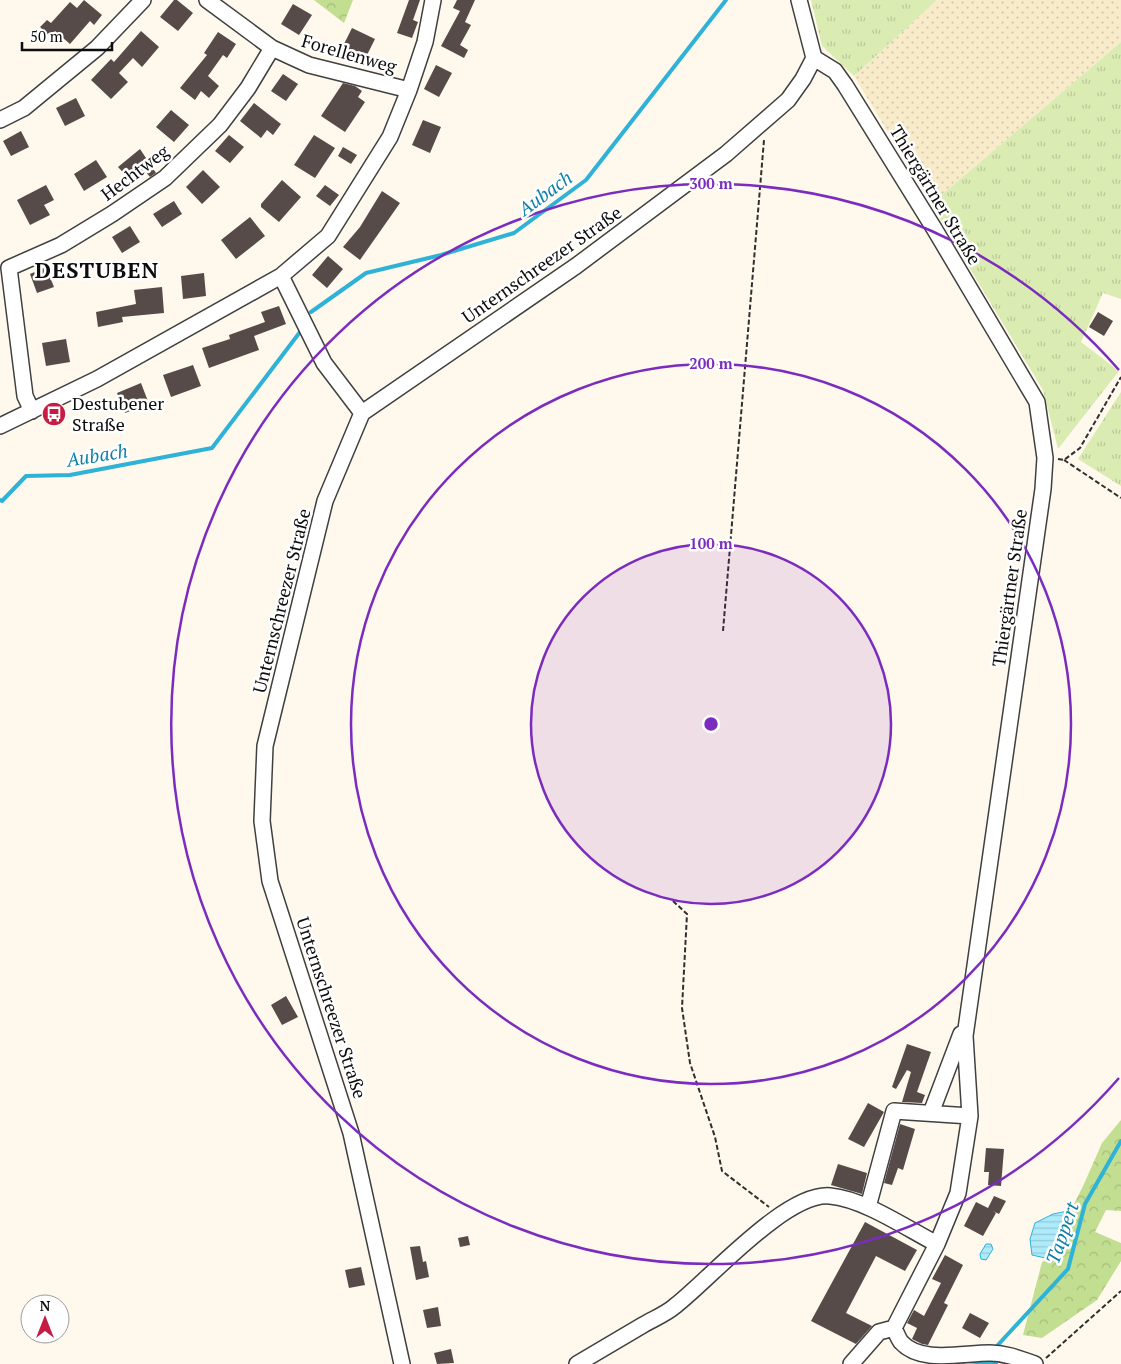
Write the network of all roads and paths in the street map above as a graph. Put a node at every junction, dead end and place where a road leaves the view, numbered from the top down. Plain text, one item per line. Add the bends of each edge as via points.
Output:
1 (142, 0) edge
2 (207, 0) edge
3 (433, 0) edge
4 (799, 0) edge
5 (272, 48) junction
6 (814, 58) junction
7 (409, 90) junction
8 (766, 118) junction
9 (0, 120) edge
10 (4, 270) edge
11 (281, 276) junction
12 (1121, 377) edge
13 (32, 410) junction
14 (362, 413) junction
15 (0, 426) edge
16 (1045, 458) junction
17 (1064, 460) junction
18 (1121, 498) edge
19 (723, 631) dead end
20 (673, 901) dead end
21 (965, 1036) junction
22 (931, 1113) junction
23 (970, 1116) junction
24 (868, 1207) junction
25 (780, 1216) junction
26 (937, 1244) junction
27 (1121, 1291) edge
28 (894, 1328) junction
29 (1041, 1361) edge
30 (402, 1364) edge
31 (577, 1364) edge
32 (851, 1364) edge

1 - 9 street via 98,48 24,108
2 - 5 street, Forellenweg
3 - 7 street via 425,42
4 - 6 street
5 - 7 street, Forellenweg via 309,66
5 - 10 street, Hechtweg via 220,125 165,178 61,245
6 - 8 street, Unternschreezer Straße via 788,100
6 - 16 street, Thiergärtner Straße via 835,71 845,85 1037,402
7 - 11 street via 390,137 328,236
8 - 14 street, Unternschreezer Straße via 726,154 576,266
8 - 19 path
10 - 13 street, Hechtweg via 25,396
11 - 13 street via 97,379
11 - 14 street via 324,363
12 - 17 path via 1080,448
13 - 15 street
14 - 30 street, Unternschreezer Straße via 325,501 266,746 262,820 270,881 351,1133
16 - 17 path
16 - 21 street, Thiergärtner Straße
17 - 18 path
20 - 25 path via 687,914 682,1008 690,1063 716,1137 722,1171
21 - 22 street via 960,1034
21 - 23 street, Thiergärtner Straße
22 - 23 street
22 - 24 street via 894,1111
23 - 26 street, Thiergärtner Straße via 958,1193
24 - 25 street via 848,1199 815,1197
24 - 26 street
25 - 31 street via 674,1307
26 - 28 street, Thiergärtner Straße
27 - 29 path
28 - 29 street via 901,1343 920,1356 941,1358 989,1353
28 - 32 street via 879,1332

